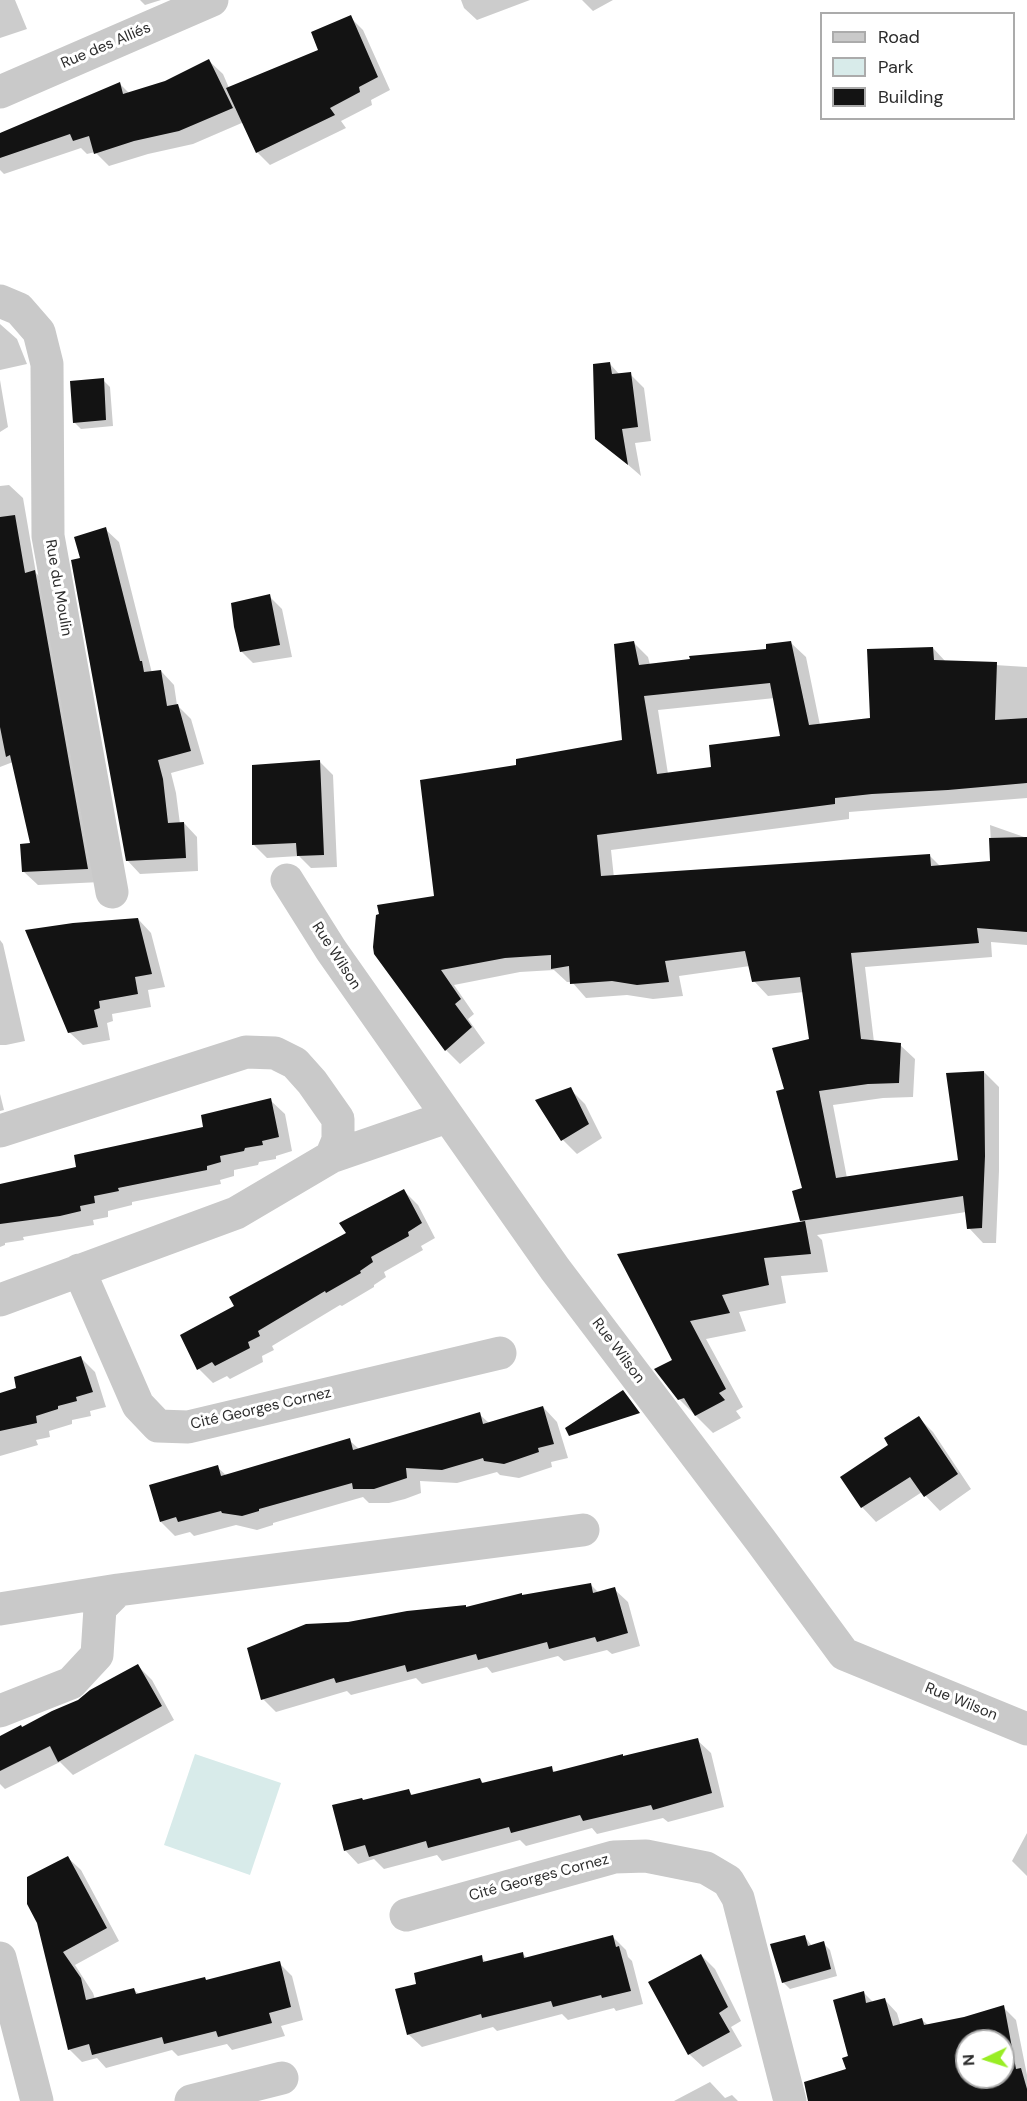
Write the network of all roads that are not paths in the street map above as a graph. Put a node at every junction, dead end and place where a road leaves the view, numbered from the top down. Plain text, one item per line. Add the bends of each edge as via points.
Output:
1 (212, 0) edge
2 (0, 92) edge
3 (0, 300) edge
4 (287, 880) dead end
5 (112, 892) dead end
6 (447, 1118) junction
7 (0, 1131) edge
8 (331, 1157) junction
9 (79, 1270) junction
10 (0, 1300) edge
11 (500, 1353) dead end
12 (583, 1530) dead end
13 (118, 1590) junction
14 (0, 1609) edge
15 (0, 1711) edge
16 (1027, 1729) edge
17 (406, 1915) dead end
18 (0, 1958) edge
19 (282, 2078) dead end
20 (37, 2101) edge
21 (191, 2101) edge
22 (790, 2101) edge

1 - 2 street, Rue des Alliés
3 - 5 street, Rue du Moulin via 19,309 39,332 47,364 48,536
4 - 6 street, Rue Wilson via 330,950
6 - 8 street
6 - 16 street, Rue Wilson via 555,1269 844,1654
7 - 8 street via 246,1052 275,1053 295,1063 338,1119 338,1140
8 - 9 street via 236,1213
9 - 10 street
9 - 11 street, Cité Georges Cornez via 138,1404 158,1426 188,1427
12 - 13 street
13 - 14 street
13 - 15 street via 100,1608 97,1655 71,1683
17 - 22 street, Cité Georges Cornez via 614,1857 646,1856 706,1868 728,1881 738,1898
18 - 20 street
19 - 21 street

